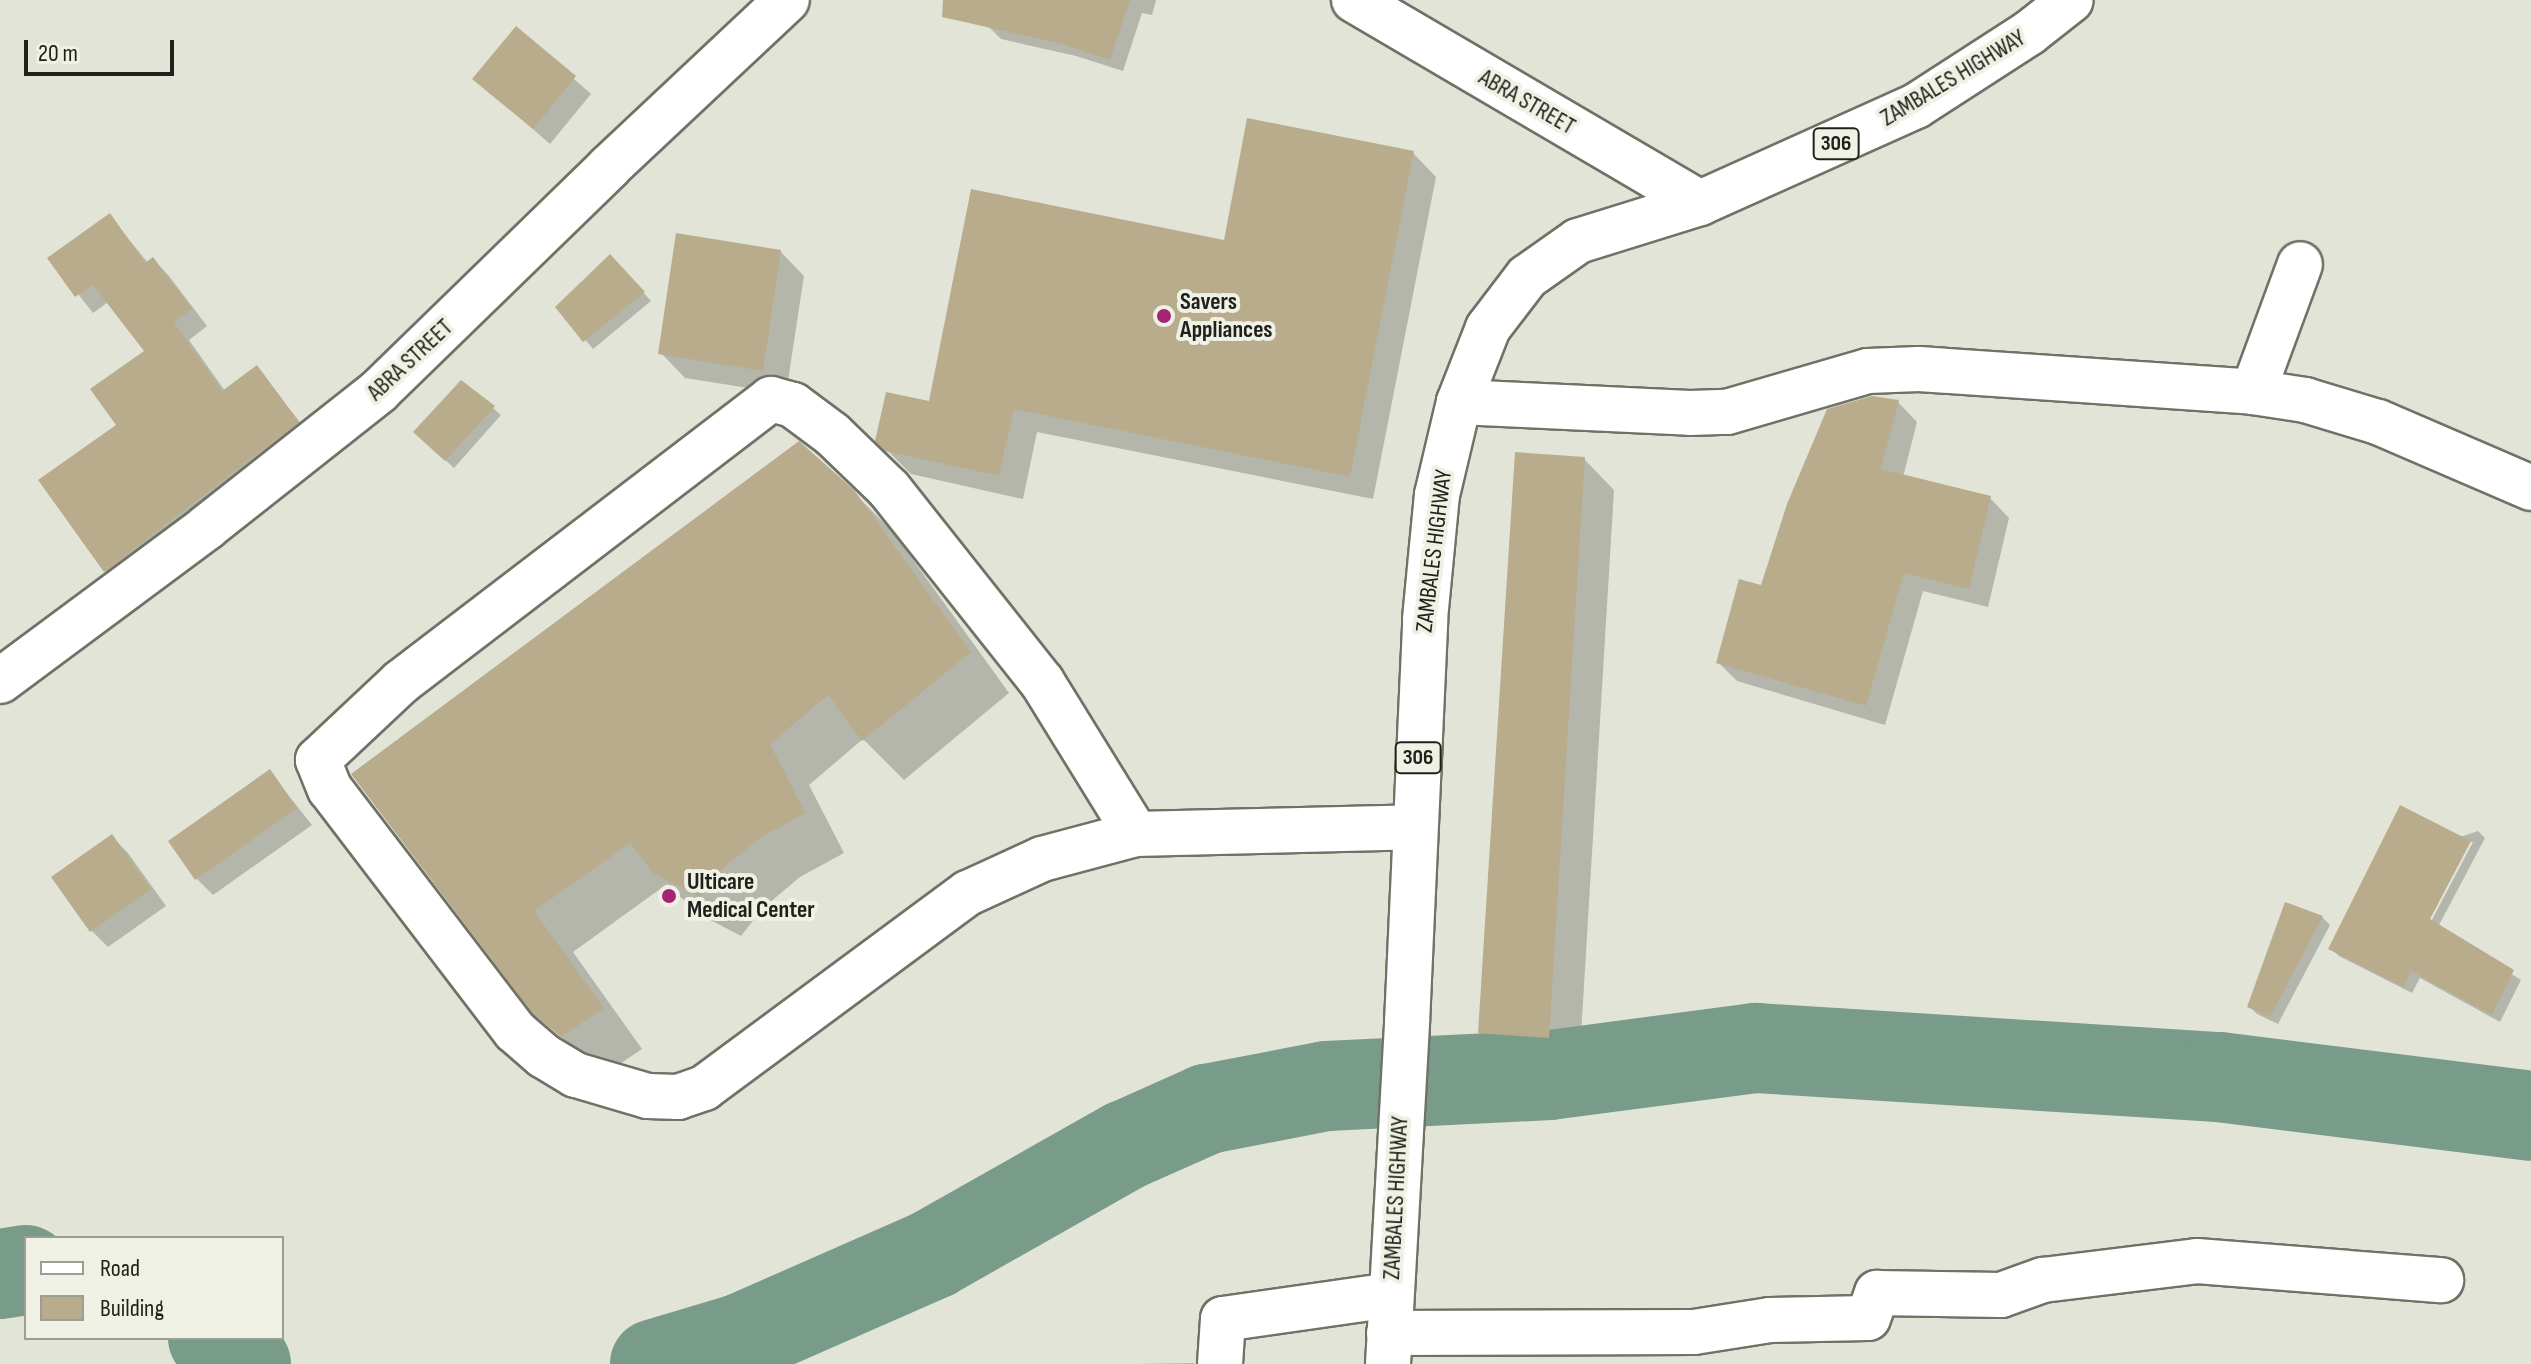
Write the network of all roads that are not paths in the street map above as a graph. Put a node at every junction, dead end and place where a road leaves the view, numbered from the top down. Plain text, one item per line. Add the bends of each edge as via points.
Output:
1 (787, 0) edge
2 (1354, 0) edge
3 (2071, 0) edge
4 (1700, 203) junction
5 (2300, 264) dead end
6 (2253, 392) junction
7 (1459, 402) junction
8 (2531, 488) edge
9 (0, 681) edge
10 (1414, 827) junction
11 (1136, 834) junction
12 (2441, 1280) dead end
13 (1389, 1331) edge
14 (1220, 1364) edge

1 - 9 street, ABRA STREET via 379,391
2 - 4 street, ABRA STREET
3 - 4 street, ZAMBALES HIGHWAY / 306 via 1916,106
4 - 7 street, ZAMBALES HIGHWAY / 306 via 1578,241 1527,277 1488,328
5 - 6 street
6 - 7 street via 1919,369 1868,371 1727,412
6 - 8 street via 2305,400 2378,422
7 - 10 street, ZAMBALES HIGHWAY / 306 via 1437,495
10 - 11 street
10 - 13 street, ZAMBALES HIGHWAY / 306
11 - 11 street via 1042,859 968,893 704,1088 678,1097 648,1096 576,1075 515,1031 330,789 318,760 401,682 771,399 793,405 832,434 889,489 1042,682
12 - 13 street via 2197,1261 2043,1280 2001,1295 1877,1293 1868,1318 1770,1320 1694,1332
13 - 14 street via 1223,1319

